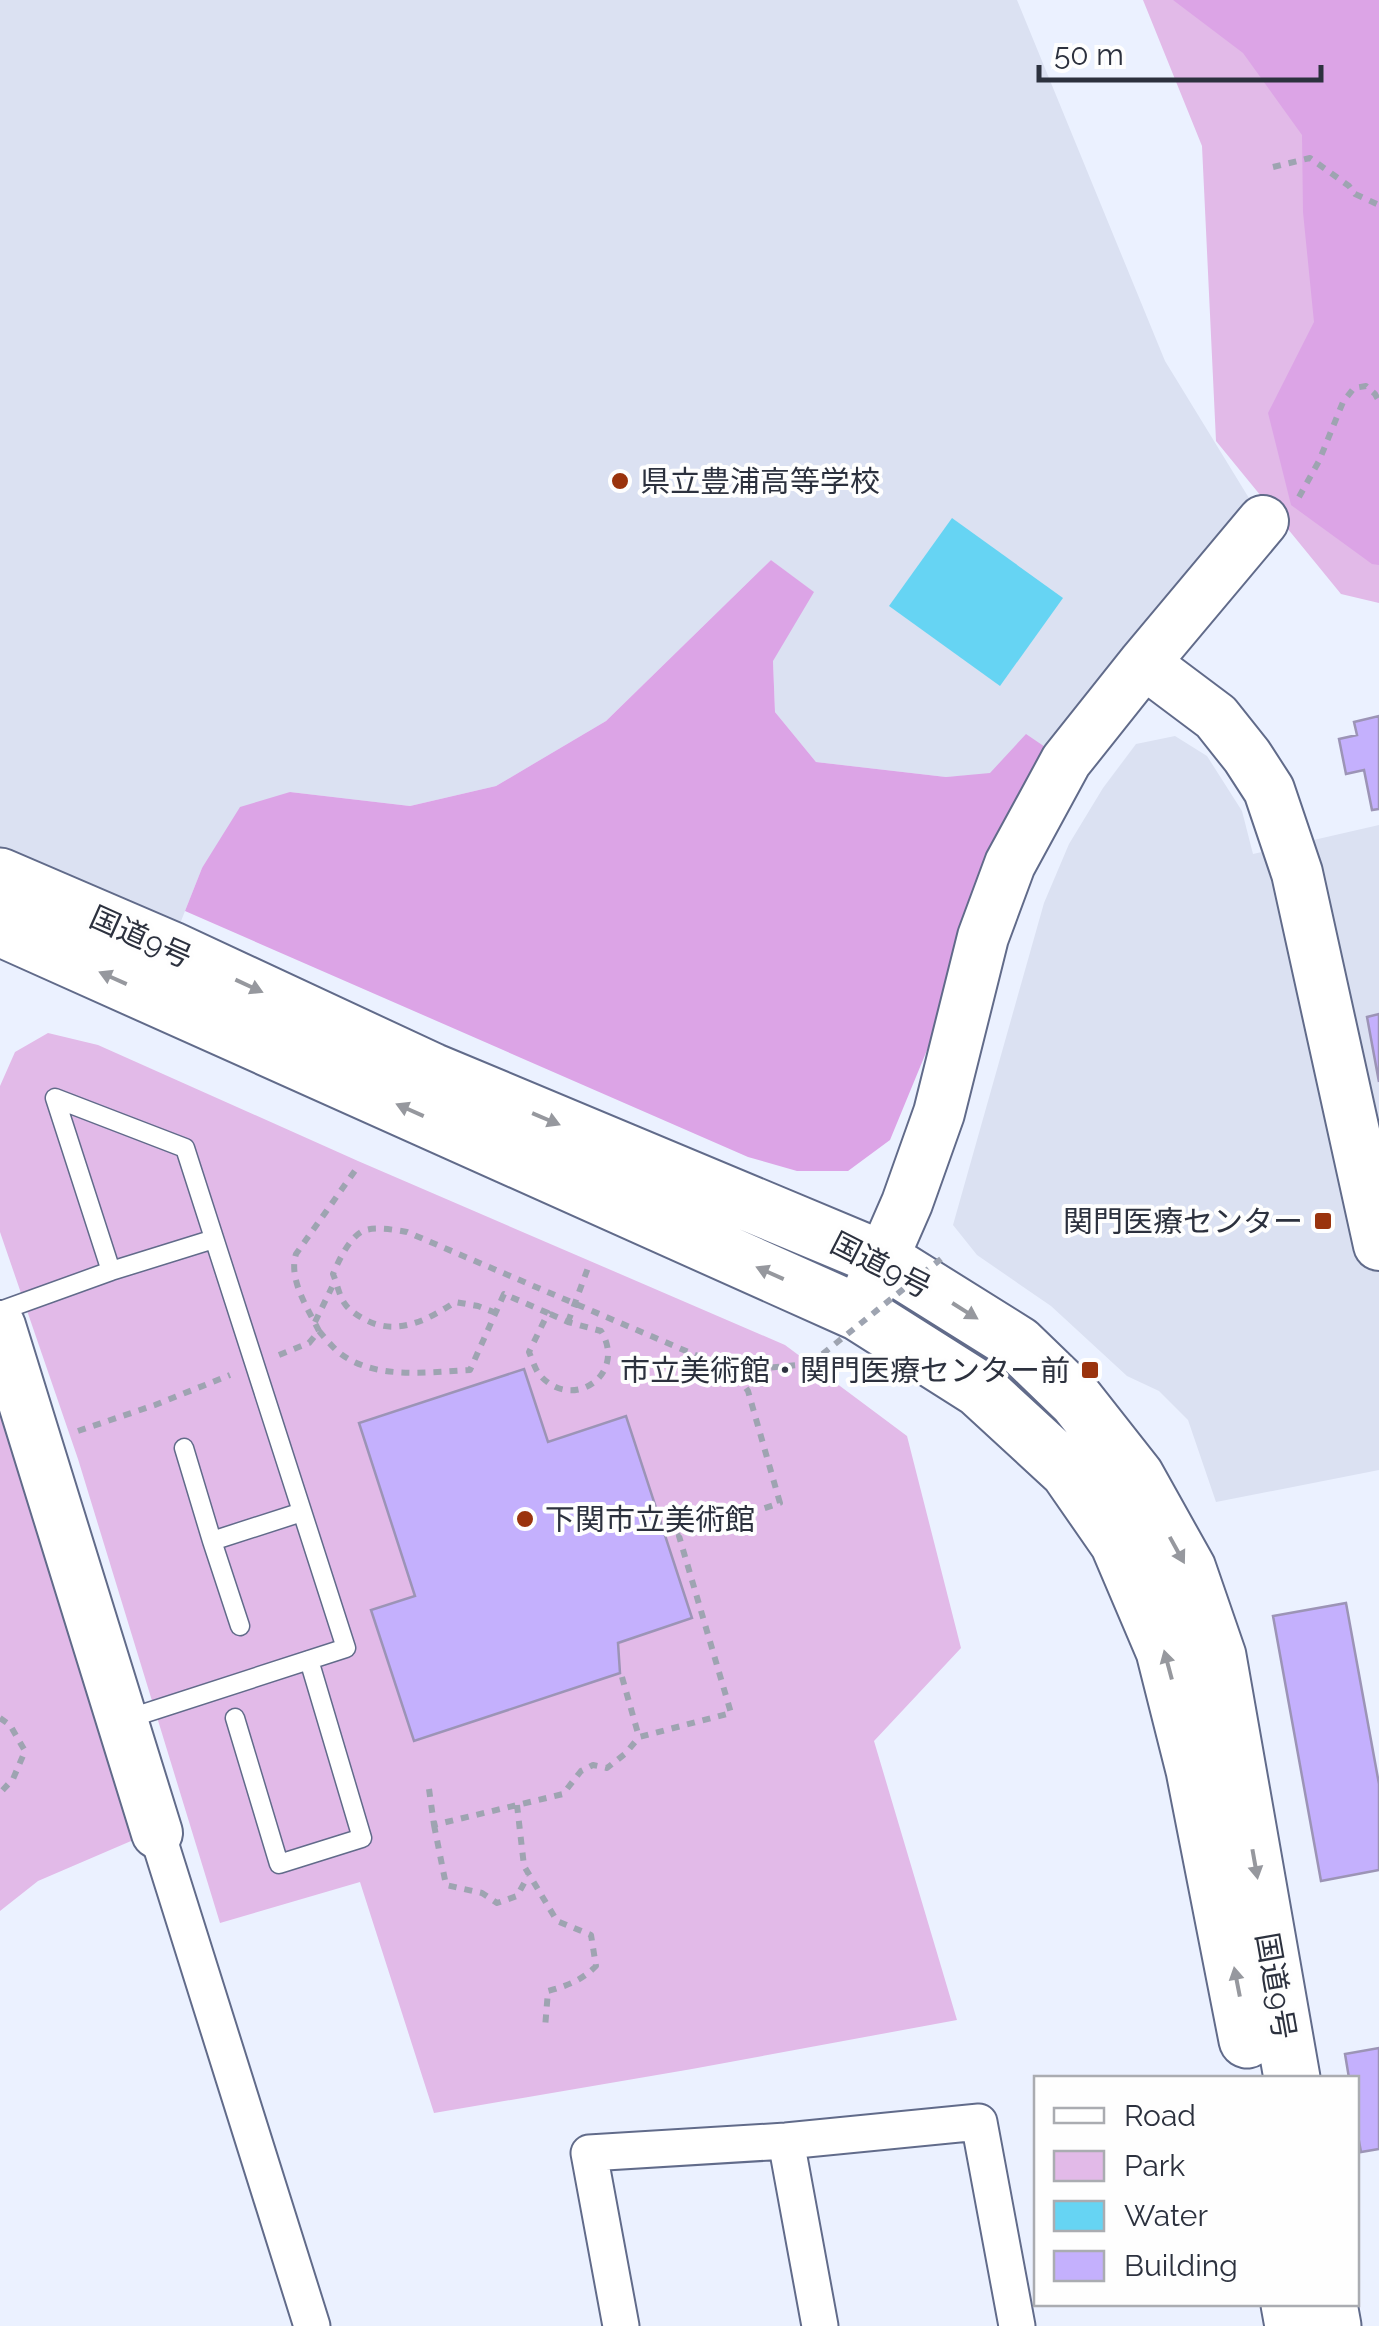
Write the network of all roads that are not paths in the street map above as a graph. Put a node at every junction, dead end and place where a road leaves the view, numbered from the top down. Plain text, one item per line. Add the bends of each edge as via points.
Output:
1 (1263, 521) road end
2 (1144, 663) junction
3 (0, 876) edge
4 (0, 928) edge
5 (214, 1239) junction
6 (1379, 1244) edge
7 (882, 1259) junction
8 (112, 1271) junction
9 (0, 1311) edge
10 (859, 1313) junction
11 (0, 1326) edge
12 (184, 1448) dead end
13 (302, 1512) junction
14 (212, 1540) junction
15 (240, 1626) dead end
16 (309, 1660) junction
17 (234, 1718) dead end
18 (122, 1721) junction
19 (157, 1834) joint
20 (1253, 2076) edge
21 (1292, 2076) edge
22 (786, 2141) junction
23 (312, 2326) edge
24 (620, 2326) edge
25 (820, 2326) edge
26 (1018, 2326) edge

1 - 2 street
2 - 6 street via 1216,718 1269,790 1297,873
2 - 7 street via 1066,761 1010,864 939,1113
3 -> 7 highway, 国道9号 via 432,1071
10 -> 4 highway, 国道9号
5 - 8 lane
5 - 8 lane via 186,1148 55,1098
5 - 13 lane
7 - 10 street
7 -> 21 highway, 国道9号 via 1018,1344 1077,1400 1136,1476 1188,1569 1218,1656
8 - 9 lane
20 -> 10 highway, 国道9号 via 1198,1789 1164,1651 1118,1542 1068,1471 979,1389
11 - 18 street
12 - 14 lane
13 - 14 lane
13 - 16 lane via 346,1648
14 - 15 lane
16 - 17 lane via 362,1838 279,1864
16 - 18 lane
18 - 19 street
19 - 23 street
22 - 24 street via 589,2154
22 - 25 street
22 - 26 street via 979,2122

